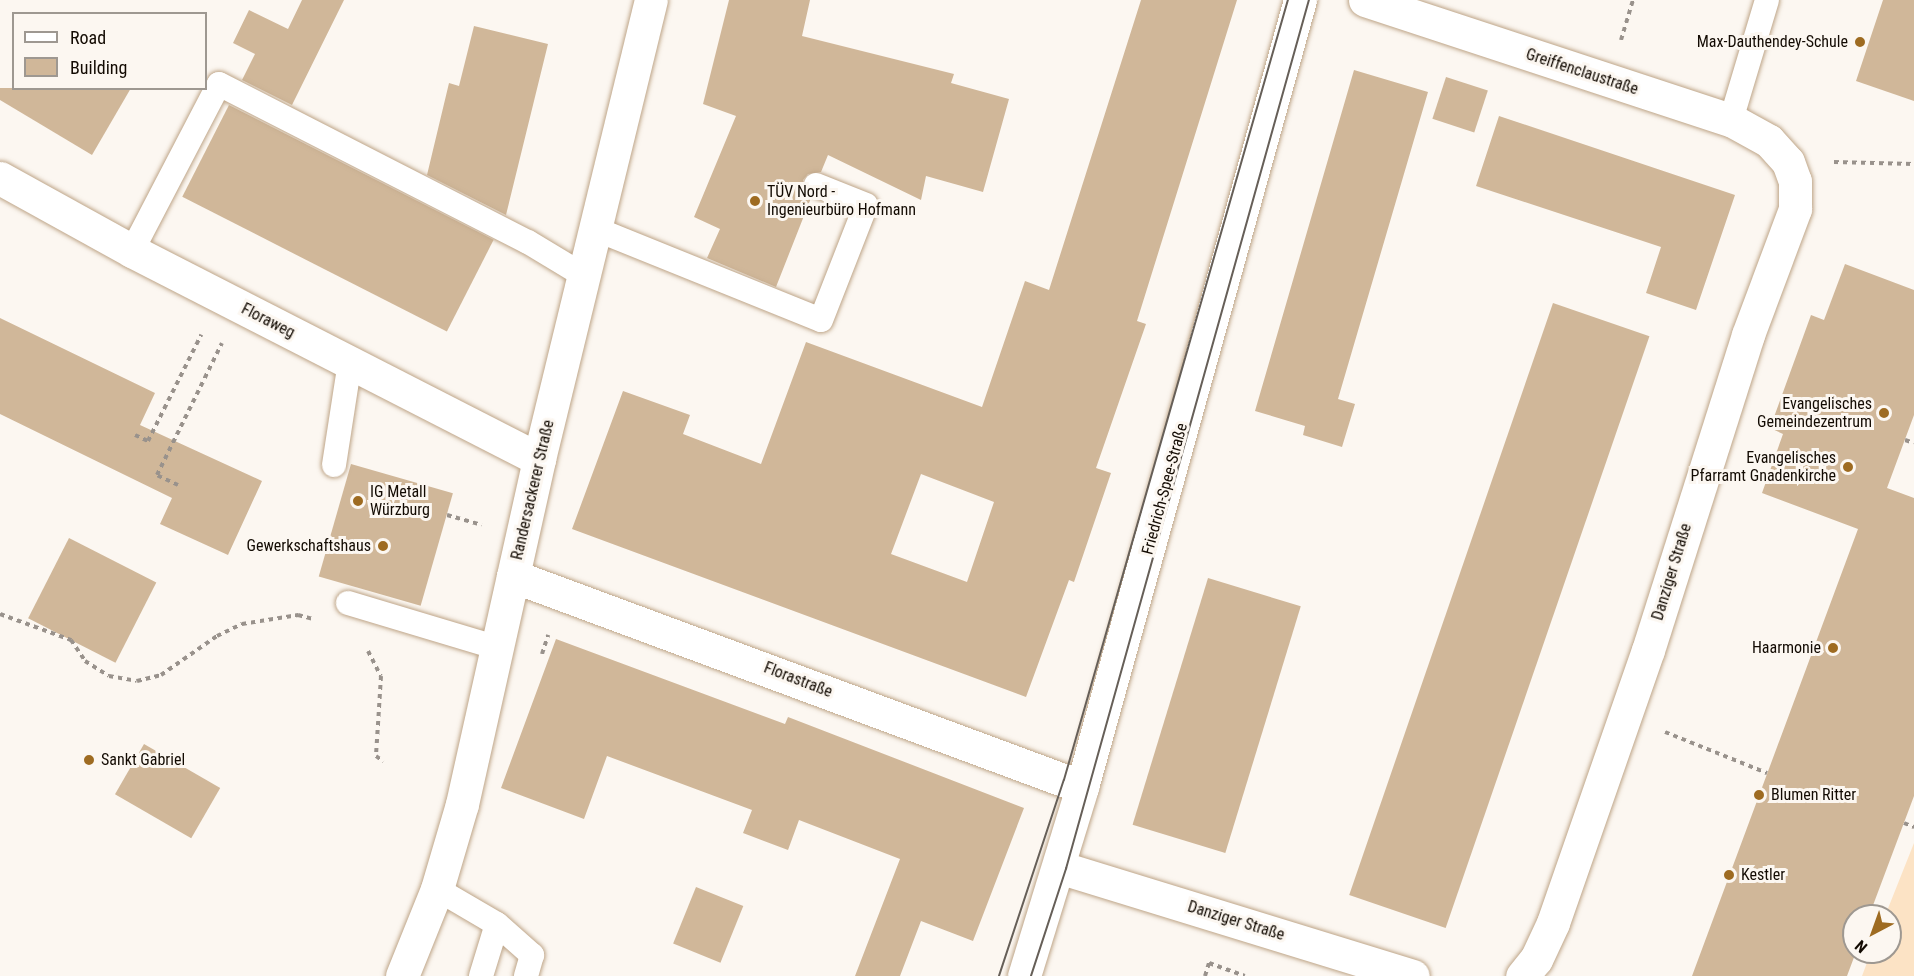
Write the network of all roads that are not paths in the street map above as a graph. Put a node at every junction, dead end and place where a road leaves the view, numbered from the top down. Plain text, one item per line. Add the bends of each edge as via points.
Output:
1 (651, 0) edge
2 (1300, 0) edge
3 (1365, 0) edge
4 (1767, 0) edge
5 (1731, 120) junction
6 (1788, 162) joint
7 (0, 178) edge
8 (816, 185) dead end
9 (598, 230) junction
10 (132, 251) junction
11 (586, 277) junction
12 (350, 362) junction
13 (539, 459) junction
14 (334, 465) dead end
15 (513, 576) junction
16 (348, 603) dead end
17 (498, 648) junction
18 (1082, 787) junction
19 (1059, 867) junction
20 (437, 889) junction
21 (497, 924) junction
22 (402, 976) edge
23 (481, 976) edge
24 (526, 976) edge
25 (1023, 976) edge
26 (1413, 976) edge
27 (1522, 976) edge

1 - 9 street, Randersackerer Straße
2 - 18 street, Friedrich-Spee-Straße
3 - 5 street, Greiffenclaustraße
4 - 5 lane
5 - 6 street, Greiffenclaustraße via 1761,134
6 - 27 street, Danziger Straße via 1795,181 1795,209 1749,335 1553,923 1536,959
7 - 10 street, Floraweg
8 - 9 lane via 866,205 821,320
9 - 11 street, Randersackerer Straße
10 - 11 lane via 219,84 528,242
10 - 12 street, Floraweg
11 - 13 street, Randersackerer Straße
12 - 13 street, Floraweg
12 - 14 lane
13 - 15 street, Randersackerer Straße
15 - 17 street, Randersackerer Straße
15 - 18 street, Florastraße
16 - 17 lane
17 - 20 street, Randersackerer Straße via 462,804
18 - 19 street, Friedrich-Spee-Straße
19 - 25 street, Friedrich-Spee-Straße
19 - 26 street, Danziger Straße
20 - 21 lane
20 - 22 street, Randersackerer Straße
21 - 23 lane
21 - 24 lane via 532,955

